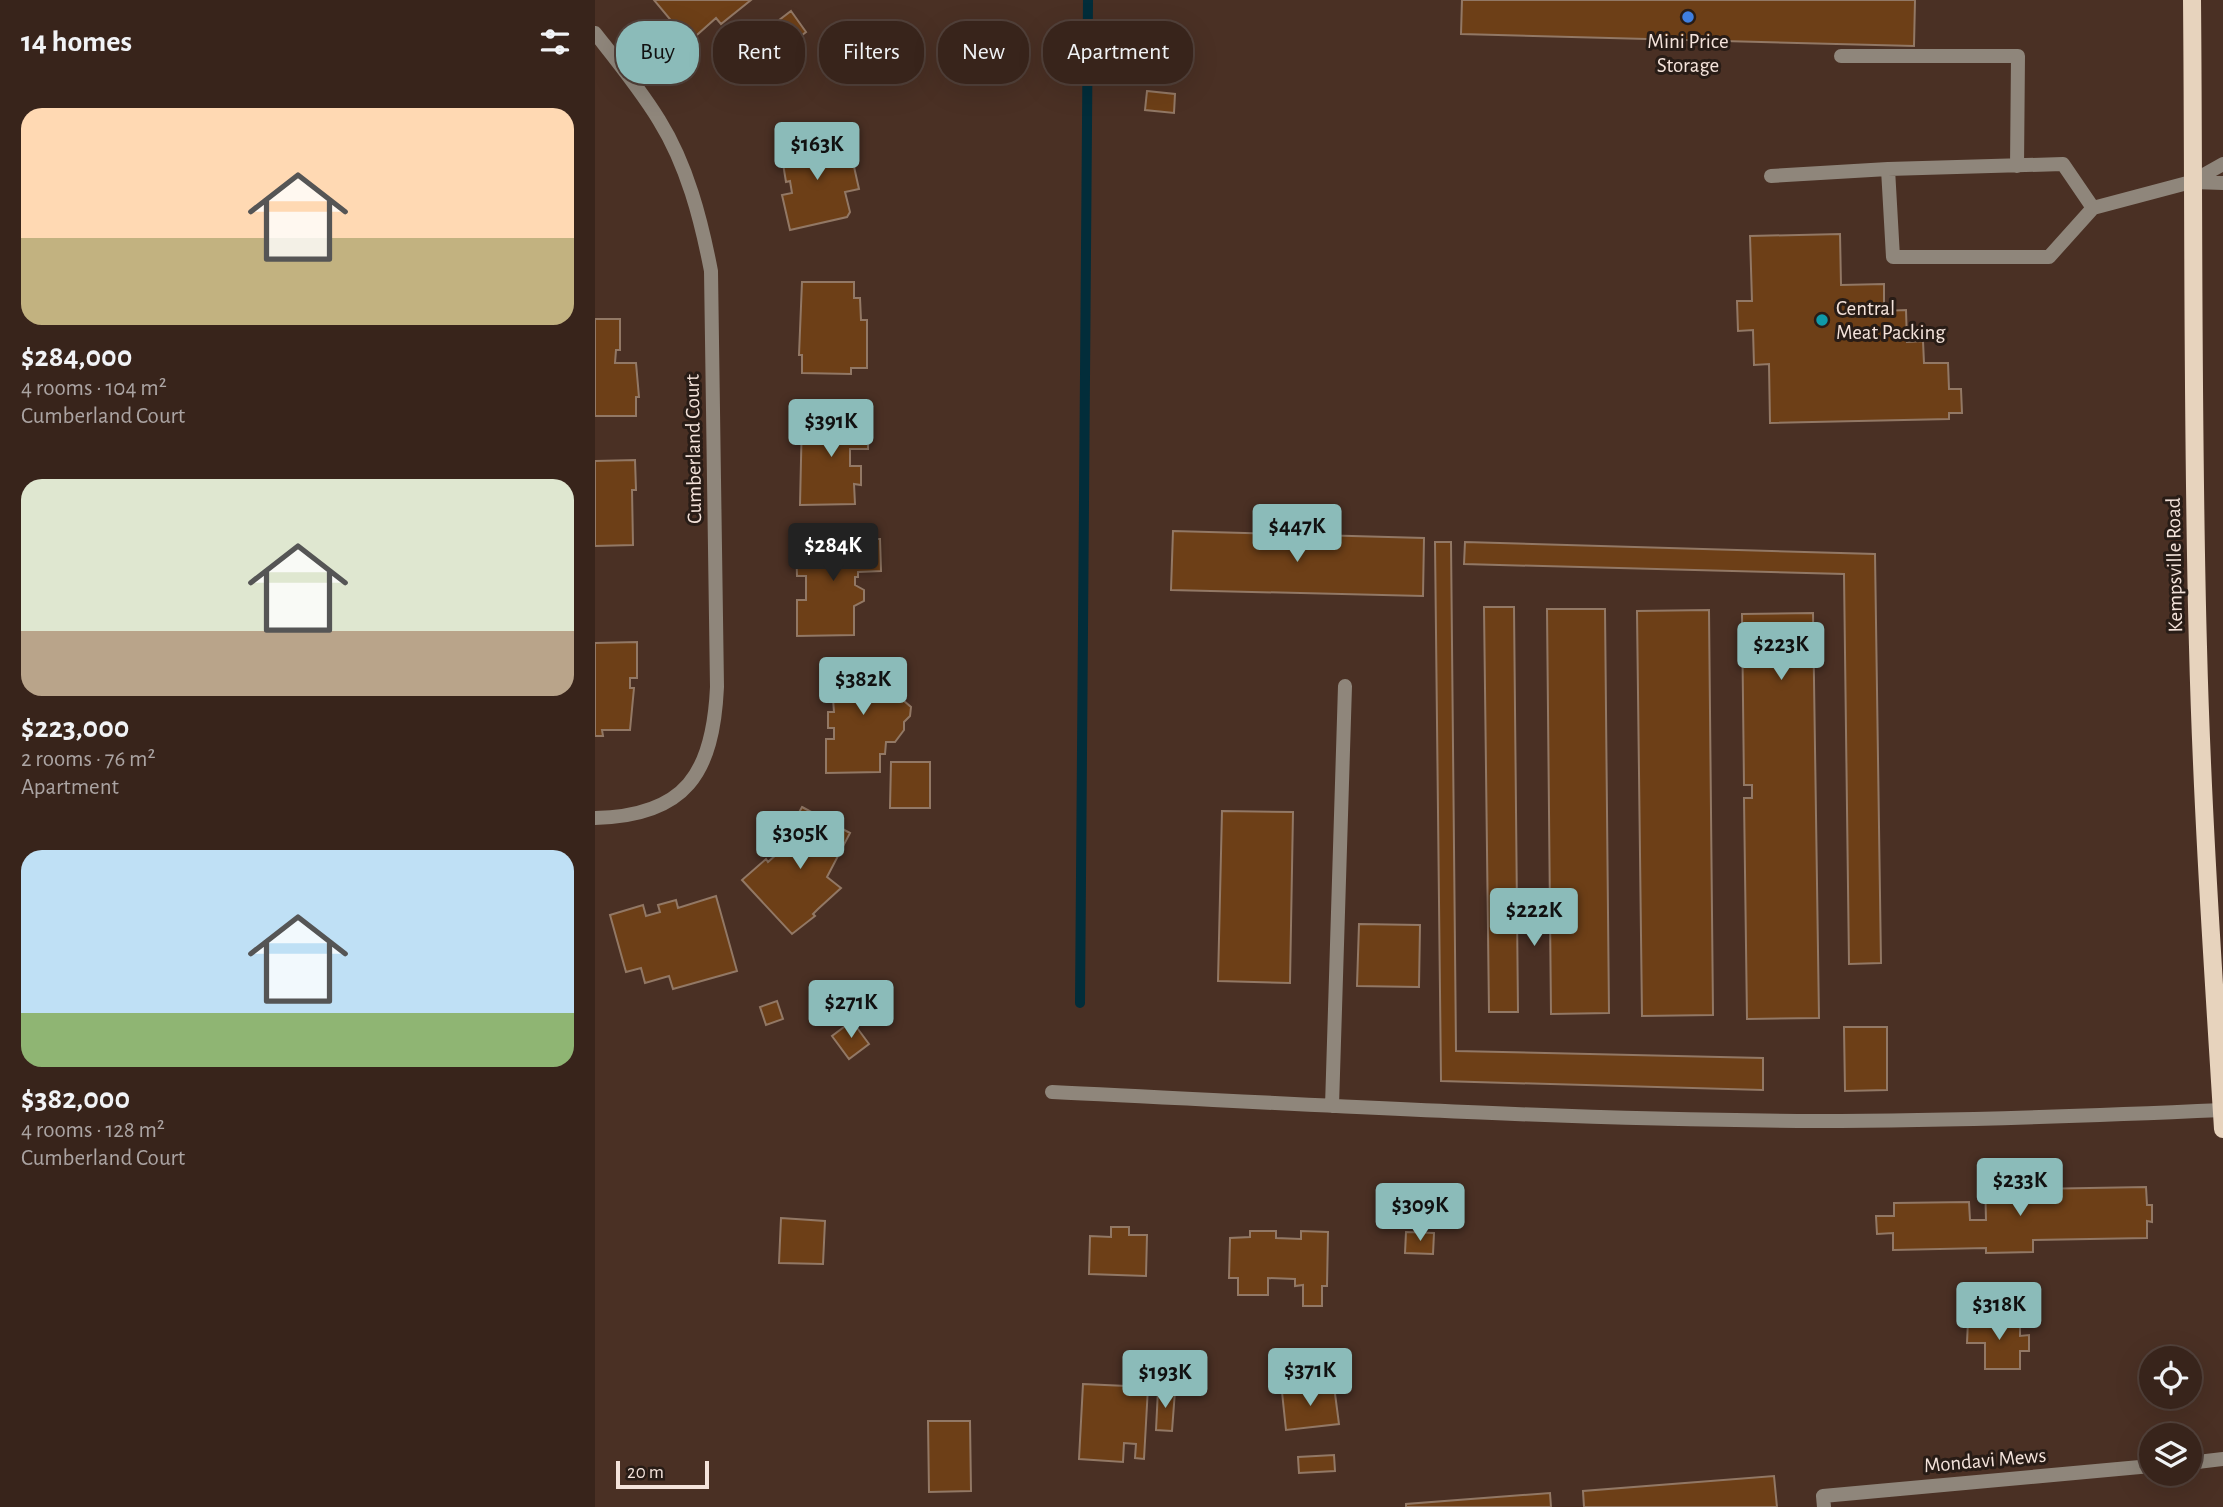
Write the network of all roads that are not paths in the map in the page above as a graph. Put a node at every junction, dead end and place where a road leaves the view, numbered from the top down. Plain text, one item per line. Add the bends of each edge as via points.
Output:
1 (2192, 0) edge
2 (595, 33) edge
3 (1841, 56) dead end
4 (2223, 164) edge
5 (2017, 166) junction
6 (1888, 169) junction
7 (1771, 176) dead end
8 (2191, 182) junction
9 (2223, 183) edge
10 (2093, 208) junction
11 (1345, 686) dead end
12 (595, 818) edge
13 (1052, 1092) dead end
14 (1332, 1106) junction
15 (2222, 1110) edge
16 (2223, 1129) edge
17 (2223, 1460) edge
18 (2202, 1461) edge
19 (2139, 1467) edge
20 (1823, 1501) edge

1 - 8 main road, Kempsville Road
2 - 12 street, Cumberland Court via 659,121 701,217 711,271 717,688 711,747 697,774 677,796 637,816
3 - 5 street via 2018,56
4 - 8 street
5 - 6 street
5 - 10 street via 2063,164
6 - 7 street
6 - 10 street via 1893,257 2049,257
8 - 9 street
8 - 10 street
8 - 15 main road, Kempsville Road via 2201,747
11 - 14 street
13 - 14 street
14 - 15 street via 1816,1121
15 - 16 main road, Kempsville Road
17 - 18 street
19 - 20 street, Mondavi Mews

